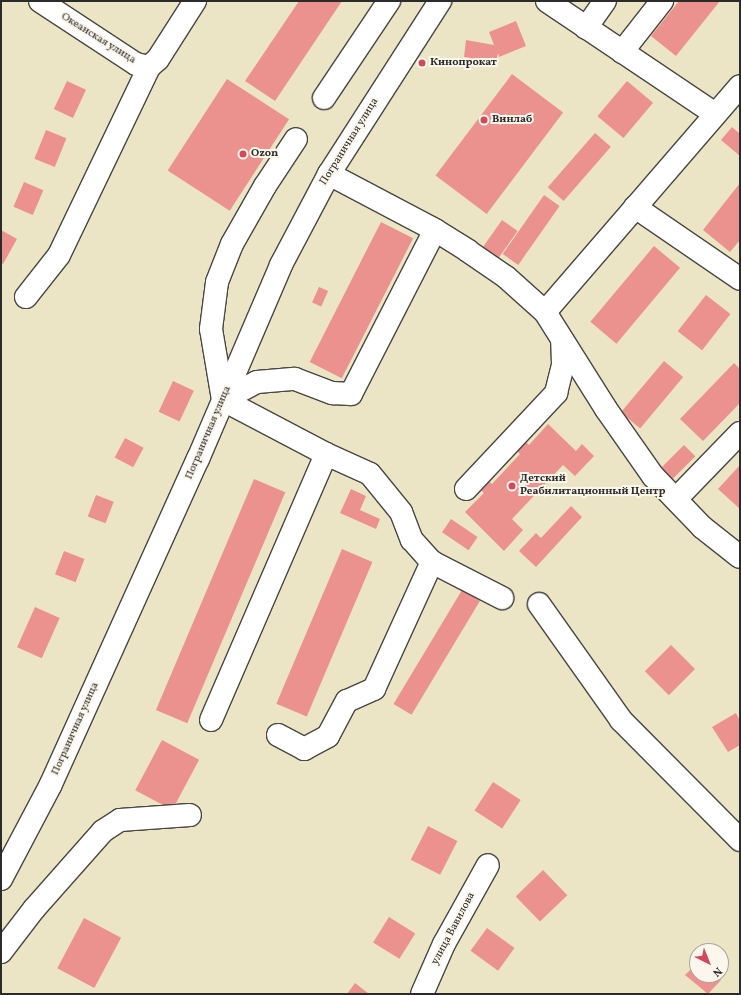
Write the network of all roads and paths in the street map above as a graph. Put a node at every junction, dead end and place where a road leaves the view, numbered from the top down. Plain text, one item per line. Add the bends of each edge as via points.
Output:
1 (40, 1) edge
2 (195, 1) edge
3 (389, 1) edge
4 (440, 1) edge
5 (547, 1) edge
6 (606, 1) edge
7 (662, 1) edge
8 (586, 28) junction
9 (622, 52) junction
10 (153, 63) junction
11 (740, 86) edge
12 (324, 98) dead end
13 (715, 114) junction
14 (296, 139) dead end
15 (329, 174) junction
16 (635, 207) junction
17 (435, 230) junction
18 (740, 279) edge
19 (26, 297) dead end
20 (545, 312) junction
21 (562, 340) junction
22 (223, 400) junction
23 (740, 433) edge
24 (326, 454) junction
25 (466, 489) dead end
26 (676, 499) junction
27 (740, 557) edge
28 (432, 562) junction
29 (502, 598) dead end
30 (539, 604) dead end
31 (211, 720) dead end
32 (278, 735) dead end
33 (190, 815) dead end
34 (740, 840) edge
35 (488, 866) dead end
36 (1, 879) edge
37 (1, 952) edge
38 (422, 994) edge

1 - 10 street, Океанская улица via 136,64
2 - 10 street
3 - 12 street
4 - 15 street, Пограничная улица
5 - 8 street
6 - 8 street
7 - 9 street
8 - 9 street
9 - 13 street
10 - 19 street via 59,255
11 - 13 street
13 - 16 street
14 - 22 street via 265,186 232,244 216,282 211,329
15 - 17 street
15 - 22 street, Пограничная улица via 281,265
16 - 18 street
16 - 20 street
17 - 20 street via 506,277
17 - 22 street via 351,394 332,393 295,379 257,382
20 - 21 street
21 - 25 street via 563,364 556,393
21 - 26 street via 653,476
22 - 24 street
22 - 36 street, Пограничная улица via 51,784
23 - 26 street
24 - 28 street via 370,474 402,512 412,540
24 - 31 street
26 - 27 street via 702,527
28 - 29 street
28 - 32 street via 374,688 347,701 328,736 304,749
30 - 34 street via 621,720
33 - 37 street via 120,820 103,831 34,909
35 - 38 street, улица Вавилова via 444,944

